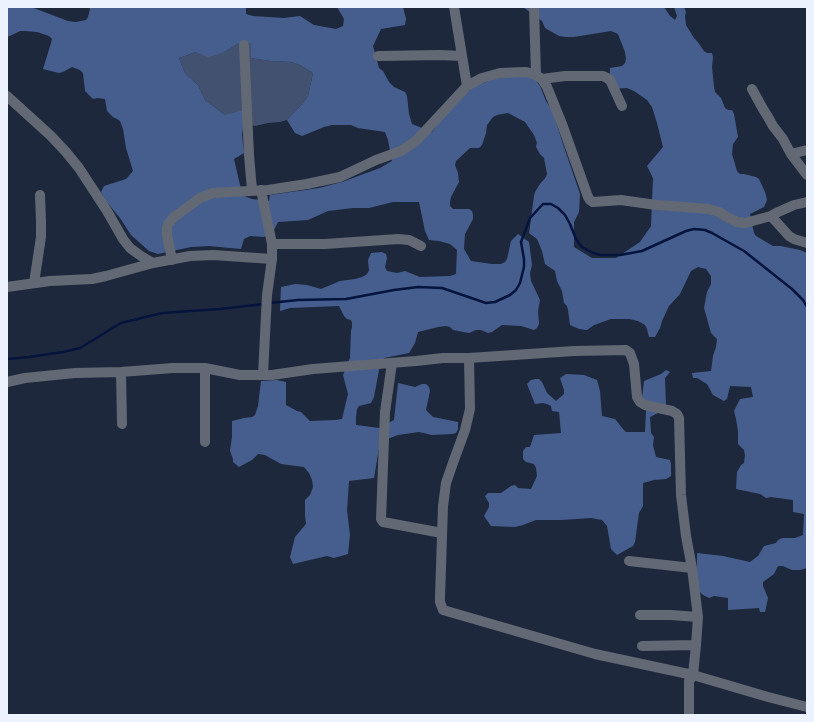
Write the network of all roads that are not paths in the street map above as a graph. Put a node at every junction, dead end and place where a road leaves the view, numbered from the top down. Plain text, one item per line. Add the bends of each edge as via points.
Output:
1 (454, 7) edge
2 (534, 7) edge
3 (244, 45) dead end
4 (378, 56) dead end
5 (462, 56) junction
6 (539, 77) junction
7 (467, 86) junction
8 (752, 89) dead end
9 (7, 96) edge
10 (622, 106) dead end
11 (807, 150) edge
12 (791, 154) junction
13 (807, 176) edge
14 (256, 190) junction
15 (40, 195) dead end
16 (807, 202) edge
17 (771, 216) junction
18 (807, 243) edge
19 (272, 244) junction
20 (421, 246) dead end
21 (272, 259) junction
22 (172, 260) junction
23 (153, 263) junction
24 (34, 283) junction
25 (7, 287) edge
26 (470, 358) junction
27 (392, 363) junction
28 (205, 368) junction
29 (121, 372) junction
30 (263, 375) junction
31 (7, 382) edge
32 (122, 424) dead end
33 (205, 442) dead end
34 (442, 533) junction
35 (629, 561) dead end
36 (692, 568) junction
37 (640, 615) dead end
38 (698, 617) junction
39 (642, 646) dead end
40 (696, 646) junction
41 (693, 675) junction
42 (807, 707) edge
43 (689, 715) edge

1 - 5 street
2 - 6 street
3 - 14 street via 249,155
4 - 5 street
5 - 7 street
6 - 7 street via 526,72 500,73
6 - 10 street via 603,76 610,80
6 - 17 street via 562,124 588,197 593,202 621,200 709,209 736,222 745,223
7 - 14 street via 416,141 401,150 340,177
8 - 12 street
9 - 23 street via 66,152 130,248
11 - 12 street
12 - 13 street
14 - 19 street
14 - 22 street via 213,193 200,198 174,217 167,228
15 - 24 street via 41,237
16 - 17 street
17 - 18 street via 794,240
19 - 20 street via 325,244 398,239 409,240
19 - 21 street
21 - 22 street via 213,255
21 - 30 street via 267,295
22 - 23 street
23 - 24 street via 92,279
24 - 25 street
26 - 27 street
26 - 34 street via 470,409 446,483
26 - 36 street via 574,351 626,350 630,353 640,402 672,411 679,418 681,495
27 - 30 street
27 - 34 street via 385,412 380,520
28 - 29 street
28 - 30 street via 240,375
28 - 33 street
29 - 31 street via 75,373
29 - 32 street
34 - 41 street via 440,597 445,611 595,654
35 - 36 street
36 - 38 street
37 - 38 street
38 - 40 street
39 - 40 street
40 - 41 street
41 - 42 street
41 - 43 street via 689,681

